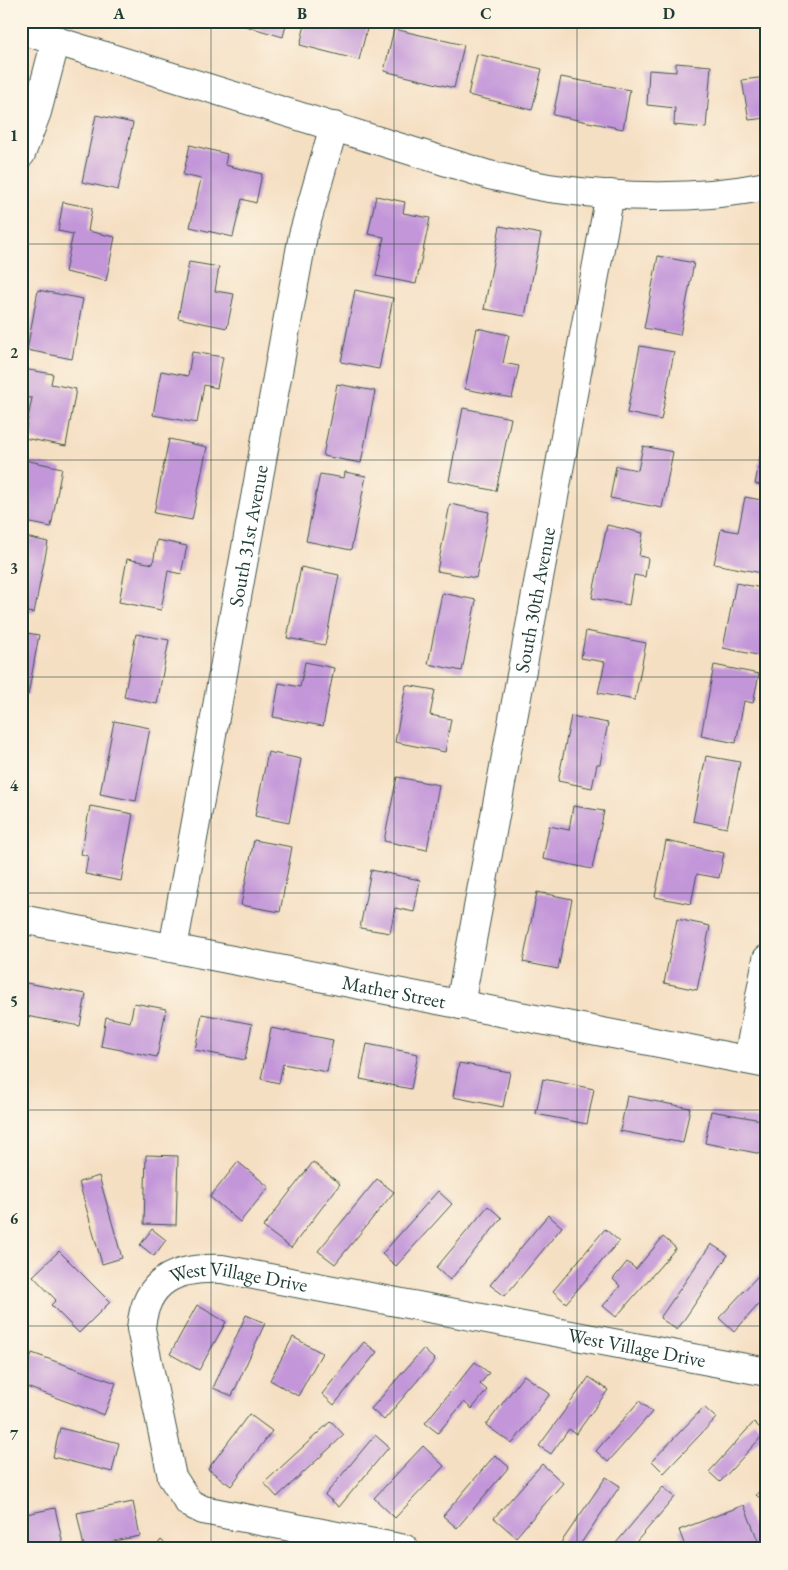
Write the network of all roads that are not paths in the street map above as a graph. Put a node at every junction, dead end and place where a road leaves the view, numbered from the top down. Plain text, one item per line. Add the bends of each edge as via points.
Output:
1 (21, 30) edge
2 (56, 40) junction
3 (334, 126) junction
4 (21, 154) edge
5 (767, 186) edge
6 (610, 194) junction
7 (21, 919) edge
8 (173, 948) junction
9 (767, 959) edge
10 (460, 1005) junction
11 (758, 1062) edge
12 (767, 1372) edge
13 (404, 1549) edge

1 - 2 street
2 - 3 street
2 - 4 street
3 - 6 street via 489,175 548,188
3 - 8 street, South 31st Avenue via 303,235
5 - 6 street via 717,194
6 - 10 street, South 30th Avenue
7 - 8 street, Mather Street
8 - 10 street, Mather Street
9 - 11 street
10 - 11 street, Mather Street
12 - 13 street, West Village Drive via 222,1269 177,1272 160,1283 151,1293 142,1316 141,1329 172,1477 188,1503 203,1510

